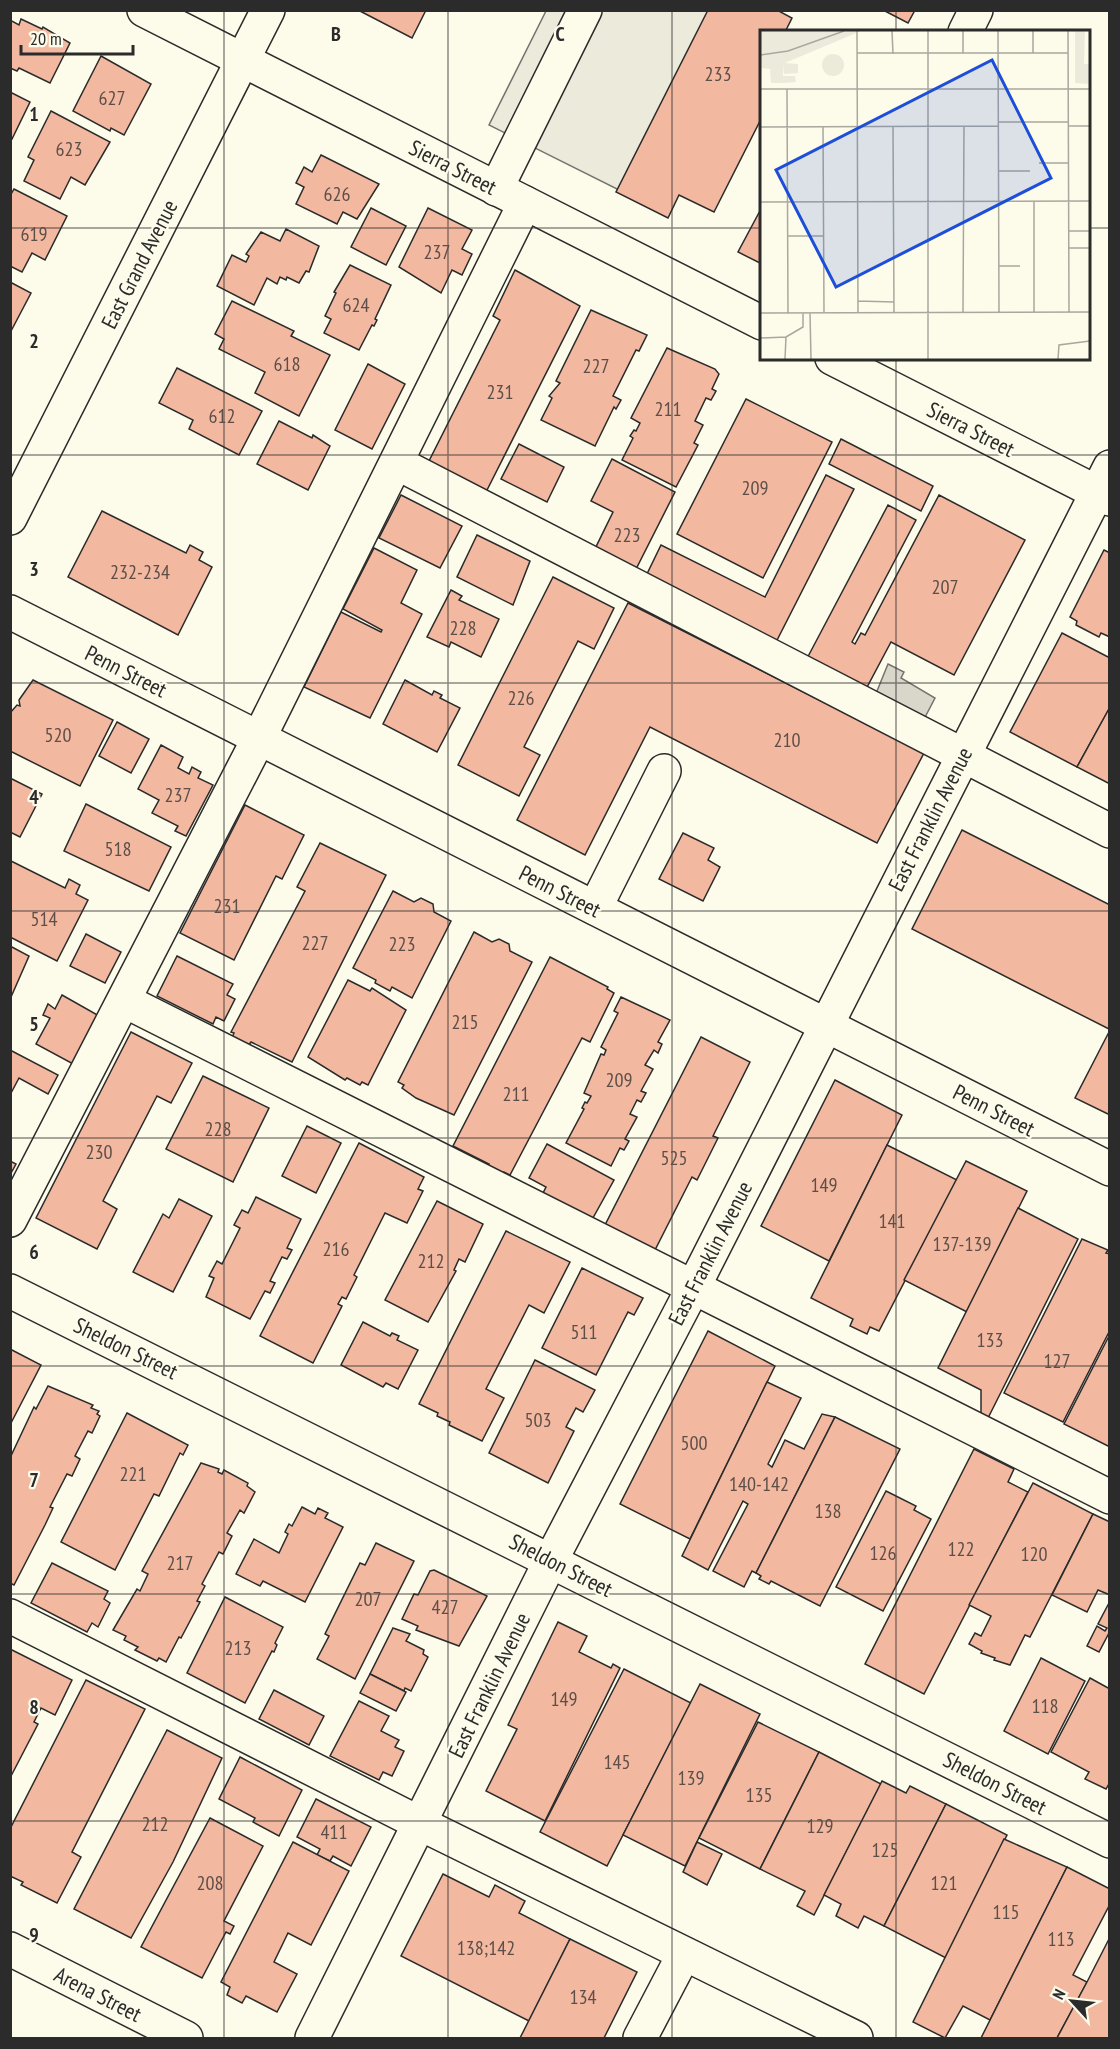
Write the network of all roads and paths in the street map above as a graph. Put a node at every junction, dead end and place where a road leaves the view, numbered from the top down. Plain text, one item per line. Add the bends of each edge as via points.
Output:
1 (144, 10) edge
2 (268, 10) edge
3 (585, 10) edge
4 (976, 10) edge
5 (966, 30) edge
6 (243, 61) junction
7 (496, 189) junction
8 (525, 203) junction
9 (760, 322) edge
10 (841, 360) edge
11 (867, 366) edge
12 (397, 463) junction
13 (1105, 486) edge
14 (10, 518) edge
15 (10, 612) edge
16 (259, 738) junction
17 (963, 755) junction
18 (664, 771) dead end
19 (1110, 831) edge
20 (595, 908) junction
21 (125, 1001) junction
22 (826, 1025) junction
23 (1110, 1169) edge
24 (10, 1220) edge
25 (693, 1288) junction
26 (10, 1291) edge
27 (1110, 1497) edge
28 (551, 1560) junction
29 (10, 1616) edge
30 (421, 1824) junction
31 (1110, 1841) edge
32 (10, 1949) edge
33 (684, 1954) junction
34 (186, 2038) edge
35 (312, 2038) edge
36 (640, 2038) edge
37 (855, 2038) edge

1 - 6 street, Sierra Street
2 - 6 street, East Grand Avenue
3 - 7 street
4 - 5 street
6 - 7 street, Sierra Street
6 - 14 street, East Grand Avenue
7 - 8 street, Sierra Street
8 - 9 street, Sierra Street
8 - 12 street
10 - 11 street, Sierra Street
11 - 13 street, Sierra Street
12 - 16 street
12 - 17 street
13 - 17 street, East Franklin Avenue
15 - 16 street, Penn Street
16 - 20 street, Penn Street
16 - 21 street
17 - 19 street
17 - 22 street, East Franklin Avenue
18 - 20 street
20 - 22 street, Penn Street
21 - 24 street
21 - 25 street
22 - 23 street, Penn Street
22 - 25 street, East Franklin Avenue
25 - 27 street
25 - 28 street, East Franklin Avenue
26 - 28 street, Sheldon Street
28 - 30 street, East Franklin Avenue
28 - 31 street, Sheldon Street
29 - 30 street
30 - 33 street
30 - 35 street, East Franklin Avenue
32 - 34 street, Arena Street
33 - 36 street
33 - 37 street

